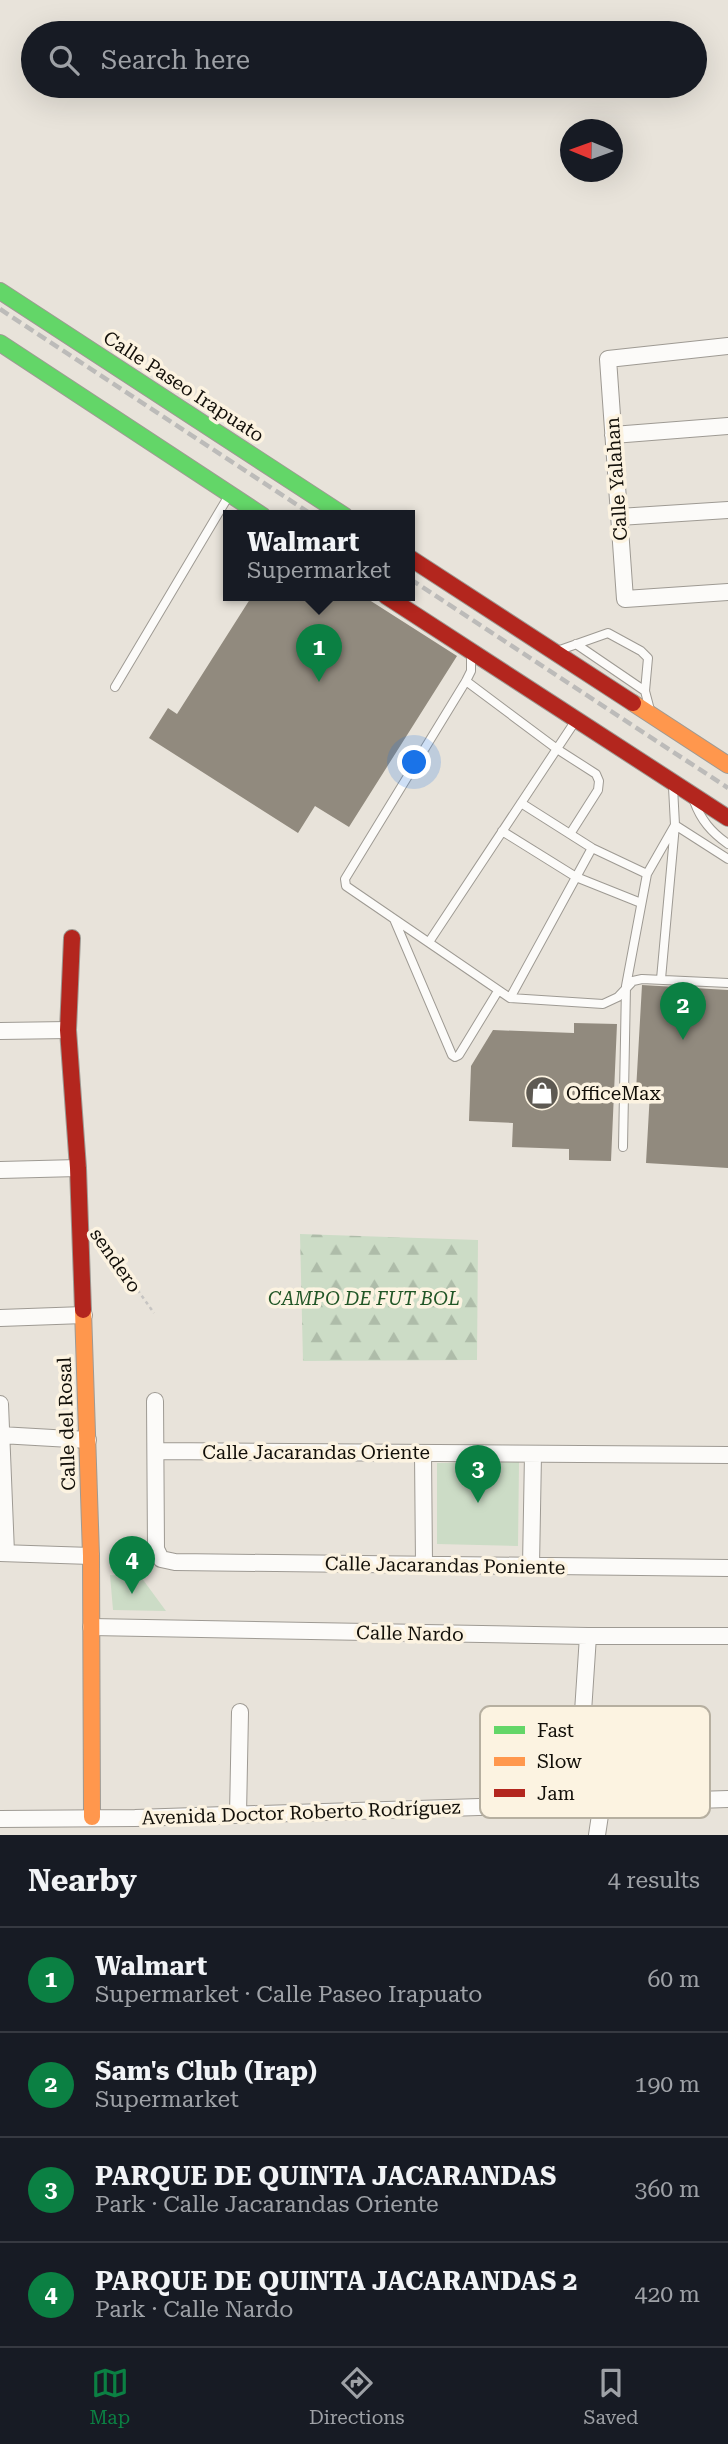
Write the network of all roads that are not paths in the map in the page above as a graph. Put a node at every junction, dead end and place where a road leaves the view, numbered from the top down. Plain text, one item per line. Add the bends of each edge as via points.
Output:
1 (0, 291) edge
2 (0, 343) edge
3 (728, 346) edge
4 (728, 426) edge
5 (613, 435) junction
6 (230, 494) junction
7 (254, 510) edge
8 (336, 510) edge
9 (728, 510) edge
10 (619, 517) junction
11 (415, 561) edge
12 (728, 592) edge
13 (394, 601) edge
14 (576, 645) junction
15 (470, 650) junction
16 (554, 652) junction
17 (467, 681) junction
18 (115, 687) dead end
19 (645, 691) junction
20 (651, 715) junction
21 (576, 720) junction
22 (557, 749) junction
23 (728, 765) edge
24 (673, 782) junction
25 (692, 795) junction
26 (521, 803) junction
27 (728, 818) edge
28 (675, 825) junction
29 (502, 831) junction
30 (570, 834) junction
31 (728, 844) edge
32 (592, 849) junction
33 (728, 859) edge
34 (647, 874) junction
35 (576, 877) junction
36 (642, 902) junction
37 (394, 919) junction
38 (72, 938) dead end
39 (429, 942) junction
40 (661, 979) junction
41 (728, 983) edge
42 (626, 986) junction
43 (498, 991) junction
44 (510, 998) junction
45 (68, 1030) junction
46 (0, 1031) edge
47 (624, 1147) dead end
48 (78, 1168) junction
49 (0, 1170) edge
50 (84, 1315) junction
51 (0, 1318) edge
52 (155, 1401) dead end
53 (0, 1404) edge
54 (1, 1435) edge
55 (88, 1440) junction
56 (157, 1451) junction
57 (423, 1453) junction
58 (533, 1454) junction
59 (728, 1455) edge
60 (3, 1553) edge
61 (91, 1556) junction
62 (424, 1564) junction
63 (531, 1566) junction
64 (728, 1568) edge
65 (91, 1627) junction
66 (588, 1636) junction
67 (728, 1636) edge
68 (583, 1706) edge
69 (240, 1712) dead end
70 (728, 1798) edge
71 (710, 1799) edge
72 (480, 1806) edge
73 (238, 1815) junction
74 (92, 1817) junction
75 (135, 1818) junction
76 (0, 1819) edge
77 (132, 1835) edge

1 - 8 main road, Calle Paseo Irapuato
2 - 6 main road
3 - 5 street, Calle Yalahan via 608,359
4 - 5 street
5 - 10 street, Calle Yalahan
6 - 7 main road
6 - 18 lane
9 - 10 street
10 - 12 street, Calle Yalahan via 625,599
11 - 16 main road
13 - 15 main road
14 - 16 lane
14 - 19 lane
14 - 19 lane via 608,633 641,651 648,658
15 - 17 lane
15 - 21 main road
16 - 20 main road
17 - 22 lane
17 - 37 lane via 345,879 350,891
19 - 20 lane
20 - 23 main road
21 - 22 lane
21 - 24 main road
22 - 26 lane
22 - 30 lane via 596,774 599,781
24 - 25 main road
24 - 28 lane
25 - 27 main road
25 - 31 lane via 700,816
26 - 29 lane
26 - 30 lane
28 - 33 lane
28 - 34 lane
28 - 40 lane
29 - 35 lane
29 - 39 lane
30 - 32 lane
32 - 34 lane
32 - 35 lane
34 - 36 lane
35 - 36 lane
35 - 44 lane
36 - 42 lane
37 - 39 lane
37 - 43 lane via 452,1055 459,1055
38 - 45 main road, Calle del Rosal
39 - 43 lane
40 - 41 lane
40 - 42 lane via 642,979
42 - 44 lane via 618,997 603,1004
42 - 47 lane
43 - 44 lane
45 - 46 street
45 - 48 main road, Calle del Rosal
48 - 49 street
48 - 50 main road, Calle del Rosal
50 - 51 street
50 - 55 main road, Calle del Rosal
52 - 56 street
53 - 54 street
54 - 55 street
54 - 60 street
55 - 61 main road, Calle del Rosal
56 - 57 street, Calle Jacarandas Oriente
56 - 62 street, Calle Jacarandas Poniente via 156,1549 161,1559
57 - 58 street, Calle Jacarandas Oriente
57 - 62 street
58 - 59 street, Calle Jacarandas Oriente
58 - 63 street
60 - 61 street
61 - 65 main road, Calle del Rosal
62 - 63 street, Calle Jacarandas Poniente
63 - 64 street, Calle Jacarandas Poniente
65 - 66 street, Calle Nardo
65 - 74 main road, Calle del Rosal
66 - 67 street, Calle Nardo
66 - 68 street
69 - 73 street
70 - 71 street, Avenida Doctor Roberto Rodríguez
72 - 73 street, Avenida Doctor Roberto Rodríguez
73 - 75 street, Avenida Doctor Roberto Rodríguez
74 - 75 street, Avenida Doctor Roberto Rodríguez
74 - 76 street, Avenida Doctor Roberto Rodríguez
75 - 77 street

